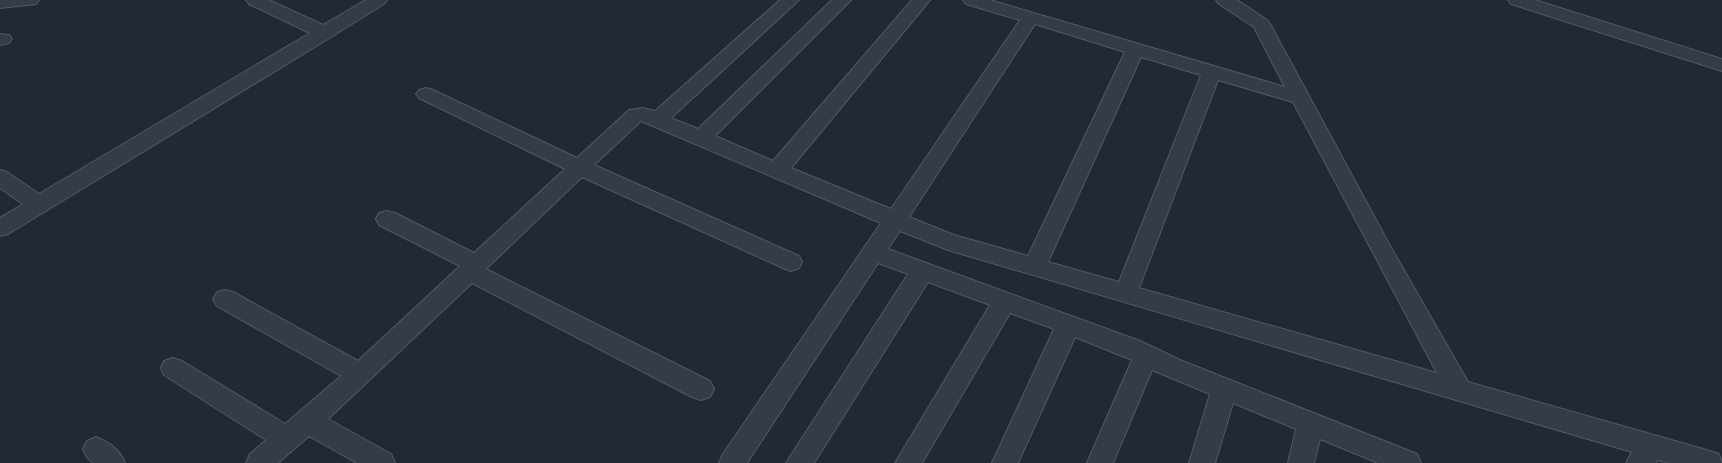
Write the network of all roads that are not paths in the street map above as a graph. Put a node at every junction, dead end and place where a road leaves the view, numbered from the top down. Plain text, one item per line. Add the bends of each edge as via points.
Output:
1 (30, 0) edge
2 (255, 0) edge
3 (378, 0) edge
4 (790, 0) edge
5 (842, 0) edge
6 (921, 0) edge
7 (972, 0) edge
8 (1225, 0) edge
9 (1517, 0) edge
10 (0, 3) edge
11 (1031, 18) junction
12 (325, 33) junction
13 (1136, 48) junction
14 (1722, 65) edge
15 (1212, 71) junction
16 (426, 94) dead end
17 (1300, 98) junction
18 (657, 120) junction
19 (701, 138) junction
20 (579, 168) junction
21 (777, 170) junction
22 (0, 177) edge
23 (38, 204) junction
24 (387, 219) dead end
25 (895, 219) junction
26 (0, 228) edge
27 (873, 252) junction
28 (791, 262) dead end
29 (1034, 267) junction
30 (473, 268) junction
31 (923, 270) junction
32 (1126, 293) junction
33 (225, 299) dead end
34 (1005, 300) junction
35 (1069, 324) junction
36 (1146, 355) junction
37 (174, 368) dead end
38 (360, 374) junction
39 (701, 388) dead end
40 (1224, 389) junction
41 (1459, 390) junction
42 (308, 421) junction
43 (1310, 423) junction
44 (287, 439) junction
45 (1646, 455) edge
46 (1399, 461) edge
47 (259, 463) edge
48 (382, 463) edge
49 (732, 463) edge
50 (799, 463) edge
51 (908, 463) edge
52 (1005, 463) edge
53 (1100, 463) edge
54 (1202, 463) edge
55 (1301, 463) edge
56 (1710, 463) edge

1 - 10 street
2 - 12 street
3 - 12 street
4 - 18 street
5 - 19 street
6 - 21 street
7 - 11 street
8 - 17 street via 1261,24
9 - 14 street
11 - 13 street
11 - 25 street
12 - 23 street
13 - 15 street
13 - 29 street
15 - 17 street
15 - 32 street
16 - 20 street
17 - 41 street
18 - 19 street
18 - 20 street via 643,114 636,115
19 - 21 street
20 - 28 street
20 - 30 street
21 - 25 street
22 - 23 street
23 - 26 street
24 - 30 street
25 - 27 street
25 - 29 street via 948,242
27 - 31 street
27 - 49 street
29 - 32 street
30 - 38 street
30 - 39 street
31 - 34 street
31 - 50 street
32 - 41 street
33 - 38 street
34 - 35 street
34 - 51 street
35 - 36 street
35 - 52 street
36 - 40 street
36 - 53 street
37 - 44 street
38 - 42 street
40 - 43 street
40 - 54 street
41 - 45 street
42 - 44 street
42 - 48 street
43 - 46 street
43 - 55 street
44 - 47 street
45 - 56 street

